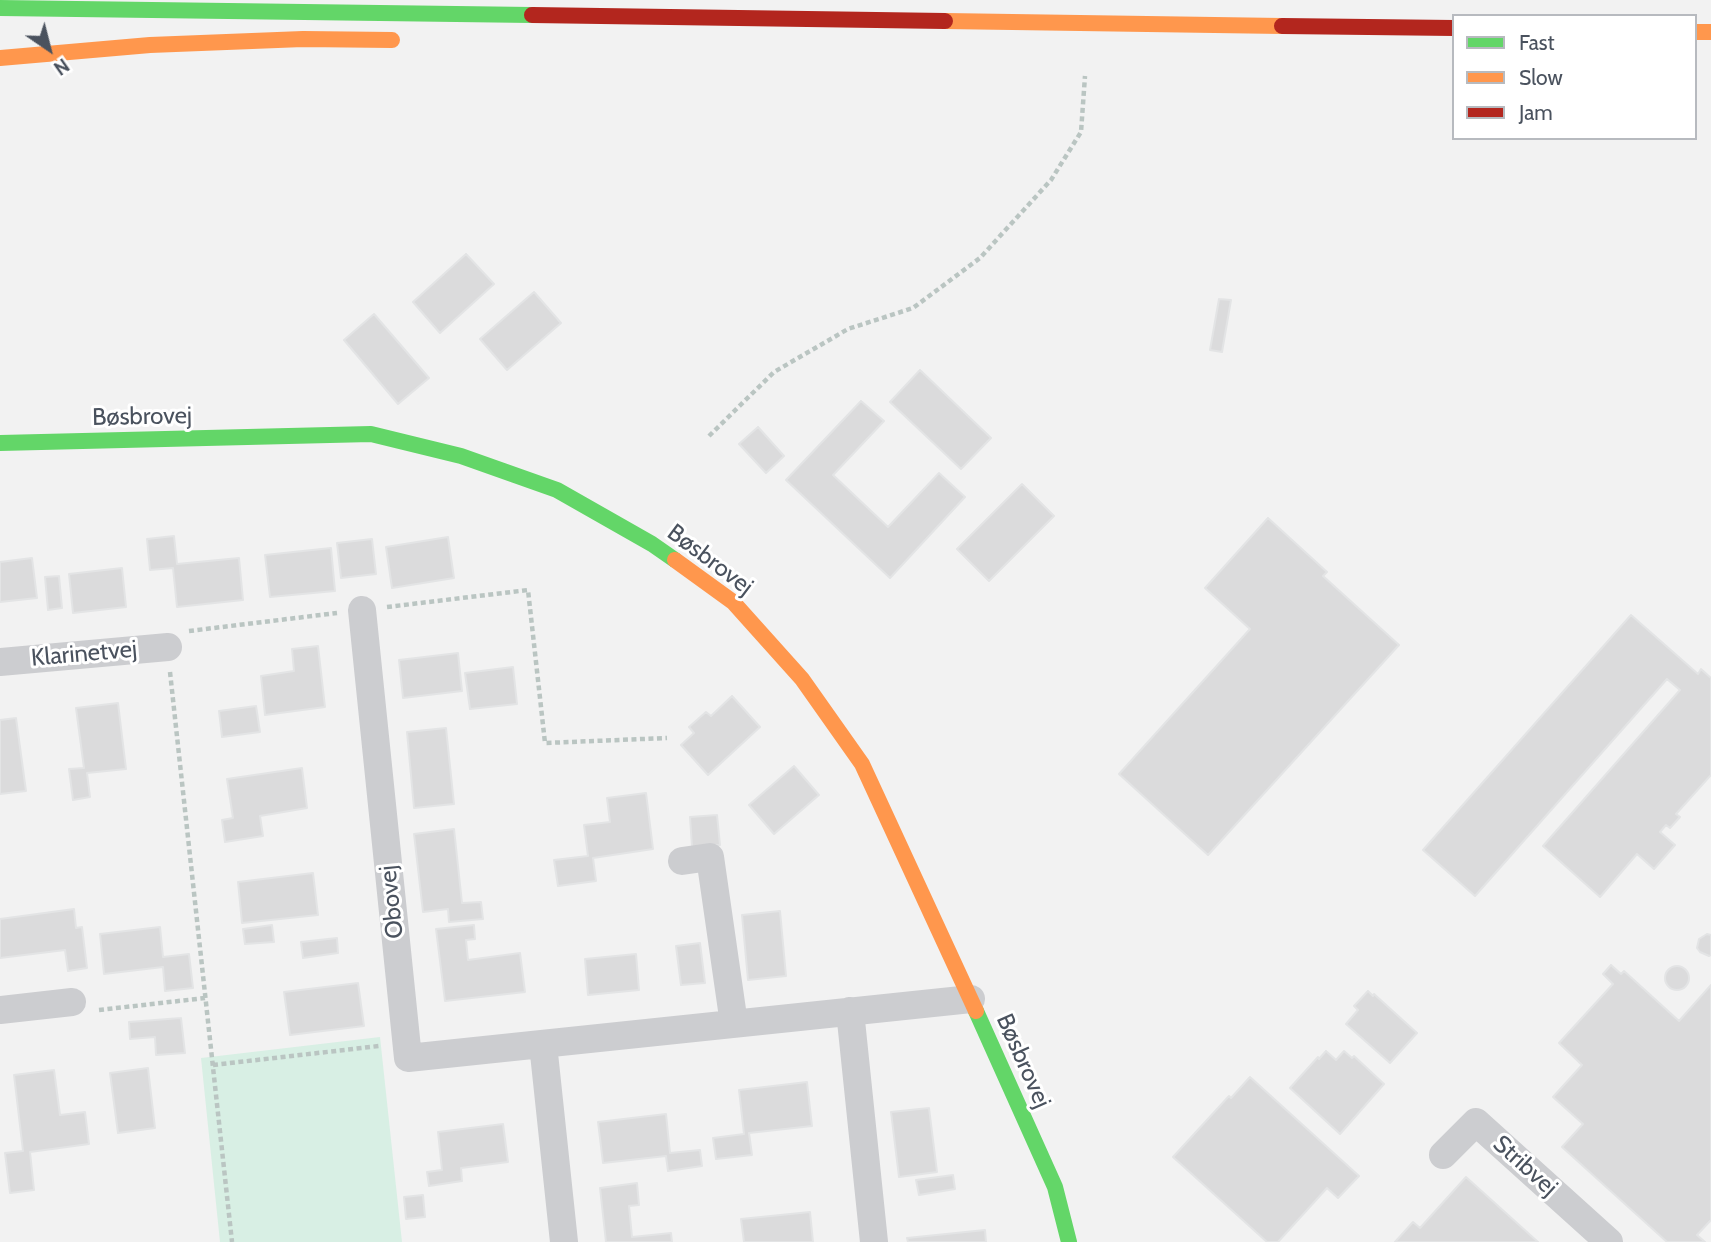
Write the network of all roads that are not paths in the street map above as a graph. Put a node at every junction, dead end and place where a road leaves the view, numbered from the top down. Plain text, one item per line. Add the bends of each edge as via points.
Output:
1 (0, 8) edge
2 (978, 22) junction
3 (1452, 29) edge
4 (704, 33) dead end
5 (414, 40) dead end
6 (0, 58) edge
7 (0, 443) edge
8 (362, 610) road end
9 (168, 648) road end
10 (0, 662) edge
11 (682, 861) dead end
12 (971, 999) junction
13 (72, 1002) road end
14 (0, 1010) edge
15 (850, 1011) junction
16 (734, 1024) junction
17 (543, 1044) junction
18 (1443, 1155) dead end
19 (564, 1242) edge
20 (874, 1242) edge
21 (1069, 1242) edge
22 (1609, 1242) edge

1 - 2 main road
2 - 3 main road
2 - 4 main road
5 - 6 main road via 150,45
7 - 12 main road, Bøsbrovej via 371,434 461,456 557,490 652,544 733,602 802,679 862,764
8 - 17 street, Obovej via 408,1058
9 - 10 street, Klarinetvej
11 - 16 street via 710,857
12 - 15 street
12 - 21 main road, Bøsbrovej via 1055,1187
13 - 14 street
15 - 16 street
15 - 20 street
16 - 17 street
17 - 19 street
18 - 22 street, Stribvej via 1476,1122

